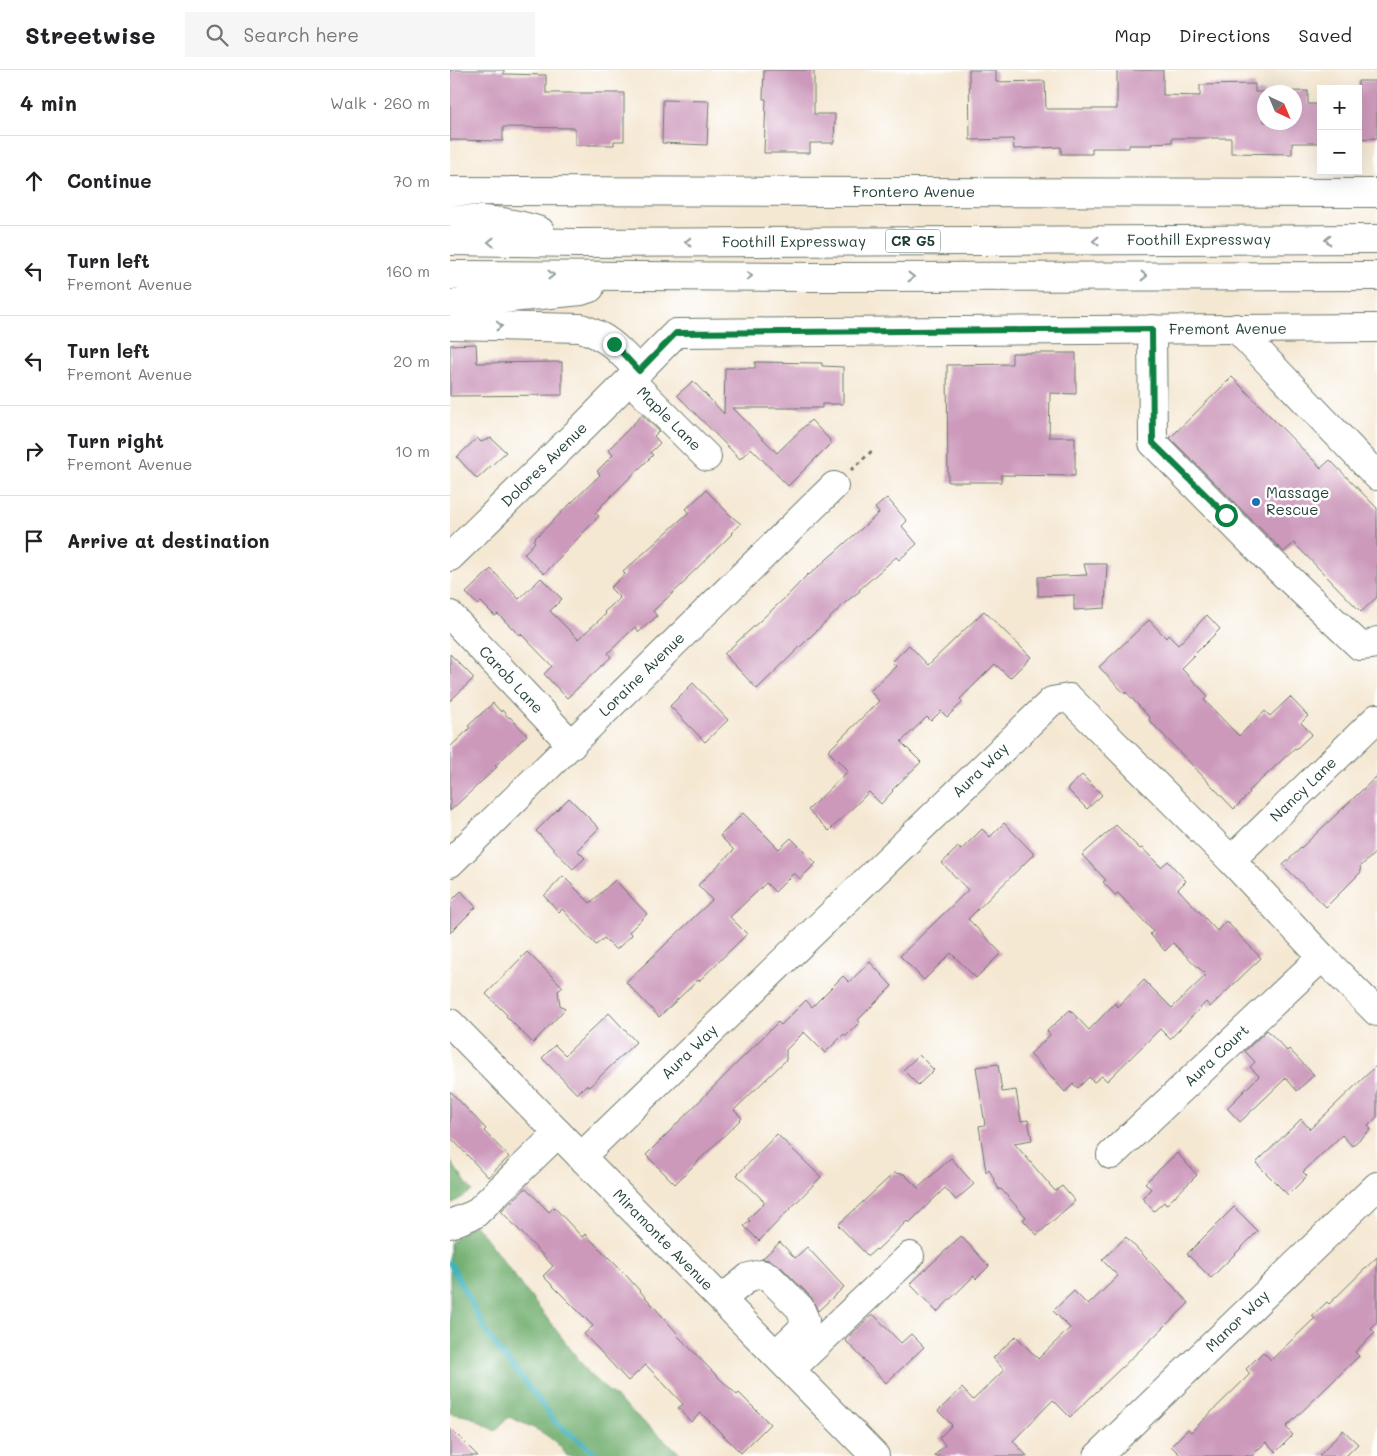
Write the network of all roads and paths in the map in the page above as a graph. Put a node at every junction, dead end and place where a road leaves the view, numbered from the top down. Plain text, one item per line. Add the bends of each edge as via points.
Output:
1 (450, 191) edge
2 (1377, 193) edge
3 (450, 219) edge
4 (1377, 239) edge
5 (450, 241) edge
6 (577, 243) junction
7 (450, 274) edge
8 (620, 275) junction
9 (1377, 276) edge
10 (450, 304) edge
11 (450, 325) edge
12 (1236, 328) junction
13 (1377, 328) edge
14 (1152, 329) junction
15 (635, 375) junction
16 (873, 450) dead end
17 (707, 457) dead end
18 (1377, 476) edge
19 (834, 486) joint
20 (450, 557) edge
21 (450, 615) edge
22 (1377, 641) edge
23 (1377, 718) edge
24 (572, 745) junction
25 (1231, 860) junction
26 (450, 863) edge
27 (1322, 957) junction
28 (1377, 1012) edge
29 (450, 1023) edge
30 (558, 1133) junction
31 (1111, 1155) dead end
32 (581, 1157) junction
33 (1377, 1186) edge
34 (457, 1221) edge
35 (910, 1256) dead end
36 (722, 1299) junction
37 (783, 1361) junction
38 (875, 1456) edge
39 (1098, 1456) edge

1 - 2 main road, Frontero Avenue
3 - 6 main road via 481,219 521,225
4 -> 6 main road, Foothill Expressway / CR G5
6 -> 5 main road, Foothill Expressway / CR G5
7 -> 8 main road
8 -> 9 main road
8 - 10 main road via 581,291
11 -> 15 main road via 581,328 614,344
12 - 13 main road, Fremont Avenue
12 - 14 main road, Fremont Avenue
12 - 18 main road
14 - 15 main road, Fremont Avenue via 676,333
14 - 22 main road via 1153,443 1360,646
15 - 17 main road, Maple Lane
15 - 20 main road, Dolores Avenue
16 - 19 path
19 - 24 main road, Loraine Avenue
21 - 24 main road, Carob Lane
23 - 25 main road, Nancy Lane
24 - 26 main road, Loraine Avenue
25 - 27 main road, Aura Way
25 - 32 main road, Aura Way via 1069,698 1052,702
27 - 28 main road, Aura Way
27 - 31 main road, Aura Court
29 - 30 main road, Miramonte Avenue
30 - 32 main road, Miramonte Avenue
30 - 34 main road via 475,1214
32 - 36 main road, Miramonte Avenue
33 - 39 main road, Manor Way
35 - 37 main road
36 - 37 main road, Miramonte Avenue
36 - 37 main road via 749,1277 762,1274 800,1308 805,1320
37 - 38 main road, Miramonte Avenue

